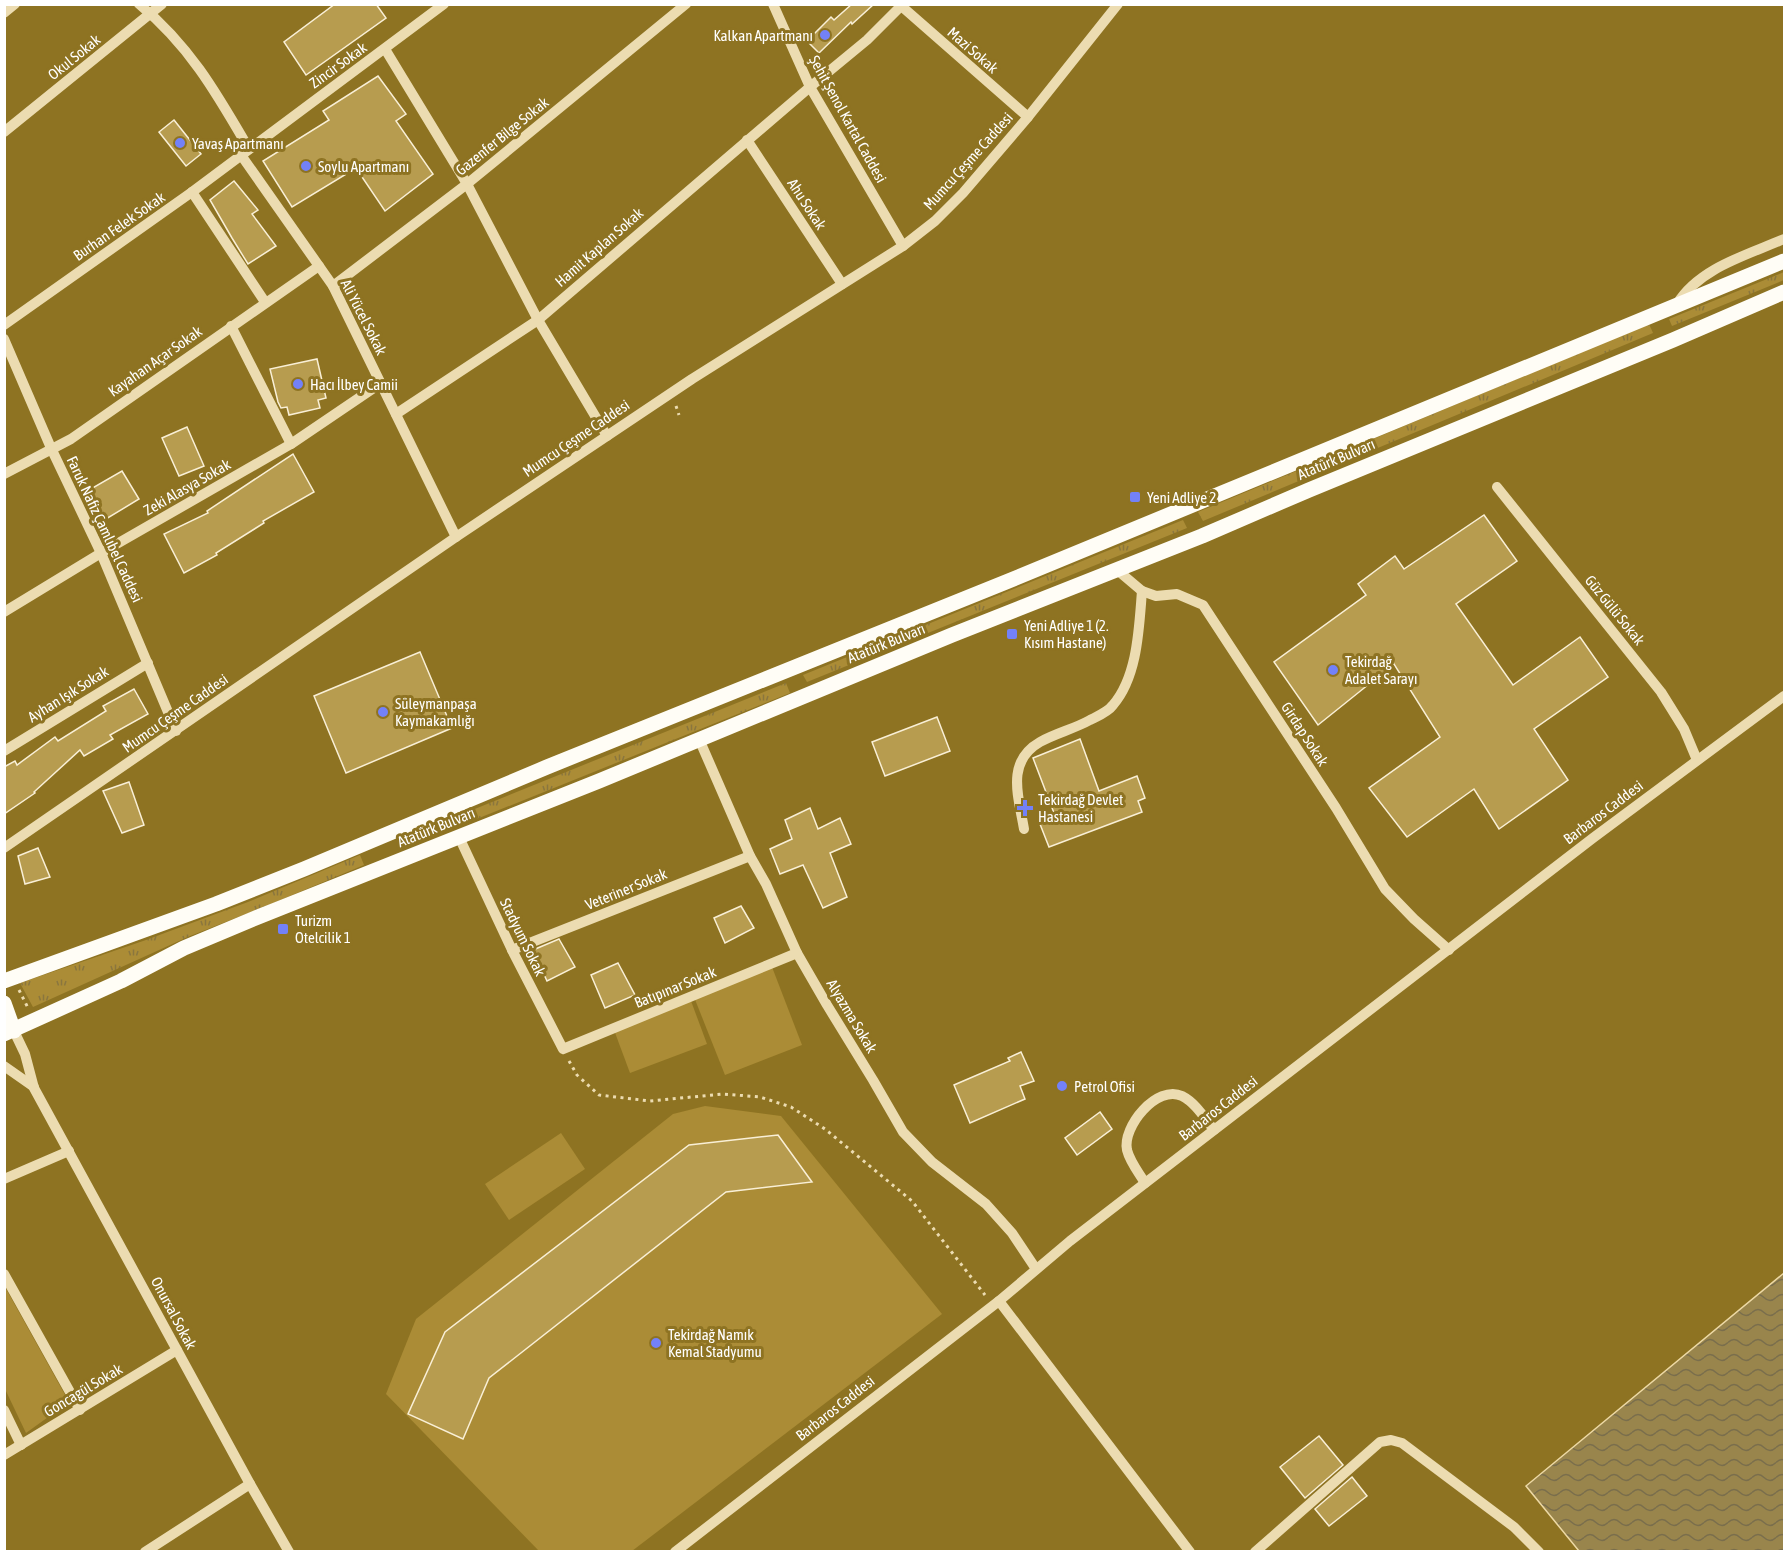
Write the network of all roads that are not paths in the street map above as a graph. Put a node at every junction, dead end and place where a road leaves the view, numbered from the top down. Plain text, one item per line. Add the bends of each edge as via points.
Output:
1 (15, 4) edge
2 (139, 4) edge
3 (162, 4) edge
4 (444, 4) edge
5 (686, 4) edge
6 (772, 4) edge
7 (1118, 4) edge
8 (901, 5) edge
9 (4, 13) edge
10 (151, 15) junction
11 (385, 49) junction
12 (810, 87) junction
13 (1028, 117) junction
14 (4, 132) edge
15 (747, 140) junction
16 (245, 152) junction
17 (467, 184) junction
18 (192, 192) junction
19 (1785, 239) edge
20 (903, 246) junction
21 (1785, 261) edge
22 (319, 266) junction
23 (842, 284) junction
24 (333, 286) junction
25 (1785, 292) edge
26 (265, 302) junction
27 (1677, 304) junction
28 (538, 320) junction
29 (4, 325) edge
30 (231, 326) junction
31 (4, 339) edge
32 (381, 383) junction
33 (396, 414) junction
34 (607, 436) junction
35 (291, 444) junction
36 (51, 448) junction
37 (4, 474) edge
38 (1497, 487) dead end
39 (456, 537) junction
40 (101, 553) junction
41 (1116, 569) junction
42 (1142, 591) junction
43 (4, 612) edge
44 (148, 663) junction
45 (1785, 696) edge
46 (176, 730) junction
47 (699, 739) junction
48 (4, 751) edge
49 (1697, 760) junction
50 (1024, 829) dead end
51 (459, 837) junction
52 (4, 848) edge
53 (750, 856) junction
54 (512, 950) junction
55 (1449, 950) junction
56 (798, 952) junction
57 (11, 983) edge
58 (4, 1003) edge
59 (9, 1032) edge
60 (563, 1049) joint
61 (4, 1066) edge
62 (34, 1088) junction
63 (1214, 1130) junction
64 (69, 1151) junction
65 (4, 1179) edge
66 (1145, 1183) junction
67 (1036, 1269) junction
68 (4, 1275) edge
69 (996, 1303) junction
70 (177, 1350) junction
71 (4, 1410) edge
72 (80, 1410) junction
73 (21, 1444) junction
74 (4, 1455) edge
75 (250, 1484) junction
76 (145, 1551) edge
77 (290, 1551) edge
78 (675, 1551) edge
79 (1190, 1551) edge
80 (1255, 1551) edge
81 (1539, 1551) edge

1 - 9 street
2 - 10 street, Ali Yücel Sokak
3 - 10 street, Okul Sokak
4 - 11 street, Zincir Sokak
5 - 17 street, Gazenfer Bilge Sokak
6 - 12 street, Şehit Şenol Kartal Caddesi
7 - 13 street, Mumcu Çeşme Caddesi
8 - 12 street, Hamit Kaplan Sokak via 867,40
8 - 13 street, Mazi Sokak
10 - 14 street, Okul Sokak
10 - 16 street, Ali Yücel Sokak via 202,72
11 - 16 street, Zincir Sokak
11 - 17 street
12 - 15 street, Hamit Kaplan Sokak
12 - 20 street, Şehit Şenol Kartal Caddesi
13 - 20 street, Mumcu Çeşme Caddesi via 963,193
15 - 23 street, Ahu Sokak
15 - 28 street, Hamit Kaplan Sokak
16 - 18 street, Burhan Felek Sokak
16 - 22 street, Ali Yücel Sokak
17 - 24 street, Gazenfer Bilge Sokak
17 - 28 street
18 - 26 street
18 - 29 street, Burhan Felek Sokak
19 - 27 street via 1700,278
20 - 23 street, Mumcu Çeşme Caddesi
21 - 27 main road, Atatürk Bulvarı
22 - 24 street, Ali Yücel Sokak
22 - 26 street, Kayahan Açar Sokak
23 - 34 street, Mumcu Çeşme Caddesi
24 - 32 street, Ali Yücel Sokak
25 - 41 main road, Atatürk Bulvarı
26 - 30 street, Kayahan Açar Sokak
27 - 57 main road, Atatürk Bulvarı via 293,873
28 - 33 street, Hamit Kaplan Sokak
28 - 34 street
30 - 35 street
30 - 36 street, Kayahan Açar Sokak via 71,439
31 - 36 street, Faruk Nafiz Çamlıbel Caddesi
32 - 33 street, Ali Yücel Sokak
32 - 35 street, Zeki Alasya Sokak
33 - 39 street, Ali Yücel Sokak
34 - 39 street, Mumcu Çeşme Caddesi
35 - 40 street, Zeki Alasya Sokak
36 - 37 street, Kayahan Açar Sokak
36 - 40 street, Faruk Nafiz Çamlıbel Caddesi
38 - 49 street, Güz Gülü Sokak via 1661,692 1684,729
39 - 46 street, Mumcu Çeşme Caddesi
40 - 43 street, Zeki Alasya Sokak
40 - 44 street, Faruk Nafiz Çamlıbel Caddesi
41 - 42 street
41 - 47 main road, Atatürk Bulvarı
42 - 50 street via 1138,641 1127,686 1112,707 1080,726 1038,742 1021,759 1016,779
42 - 55 street, Girdap Sokak via 1156,596 1177,594 1203,605 1385,889
44 - 46 street, Faruk Nafiz Çamlıbel Caddesi
44 - 48 street, Ayhan Işık Sokak
45 - 49 street, Barbaros Caddesi
46 - 52 street, Mumcu Çeşme Caddesi
47 - 51 main road, Atatürk Bulvarı
47 - 53 street, Alyazma Sokak
49 - 55 street, Barbaros Caddesi
51 - 54 street, Stadyum Sokak
51 - 59 main road, Atatürk Bulvarı via 195,944
53 - 54 street, Veteriner Sokak
53 - 56 street, Alyazma Sokak
54 - 60 street, Stadyum Sokak
55 - 63 street, Barbaros Caddesi
56 - 60 street, Batıpınar Sokak
56 - 67 street, Alyazma Sokak via 903,1132 932,1162 986,1204
58 - 59 main road
59 - 62 street via 25,1054
61 - 62 street
62 - 64 street, Onursal Sokak
63 - 66 street, Barbaros Caddesi
63 - 66 street via 1181,1095 1154,1101 1137,1117 1128,1133 1127,1149
64 - 65 street
64 - 70 street, Onursal Sokak
66 - 67 street, Barbaros Caddesi
67 - 69 street, Barbaros Caddesi
68 - 72 street
69 - 78 street, Barbaros Caddesi
69 - 79 street
70 - 72 street, Goncagül Sokak
70 - 75 street, Onursal Sokak
71 - 73 street
72 - 73 street, Goncagül Sokak
73 - 74 street, Goncagül Sokak
75 - 76 street
75 - 77 street, Onursal Sokak
80 - 81 street via 1380,1442 1391,1440 1402,1443 1514,1527

